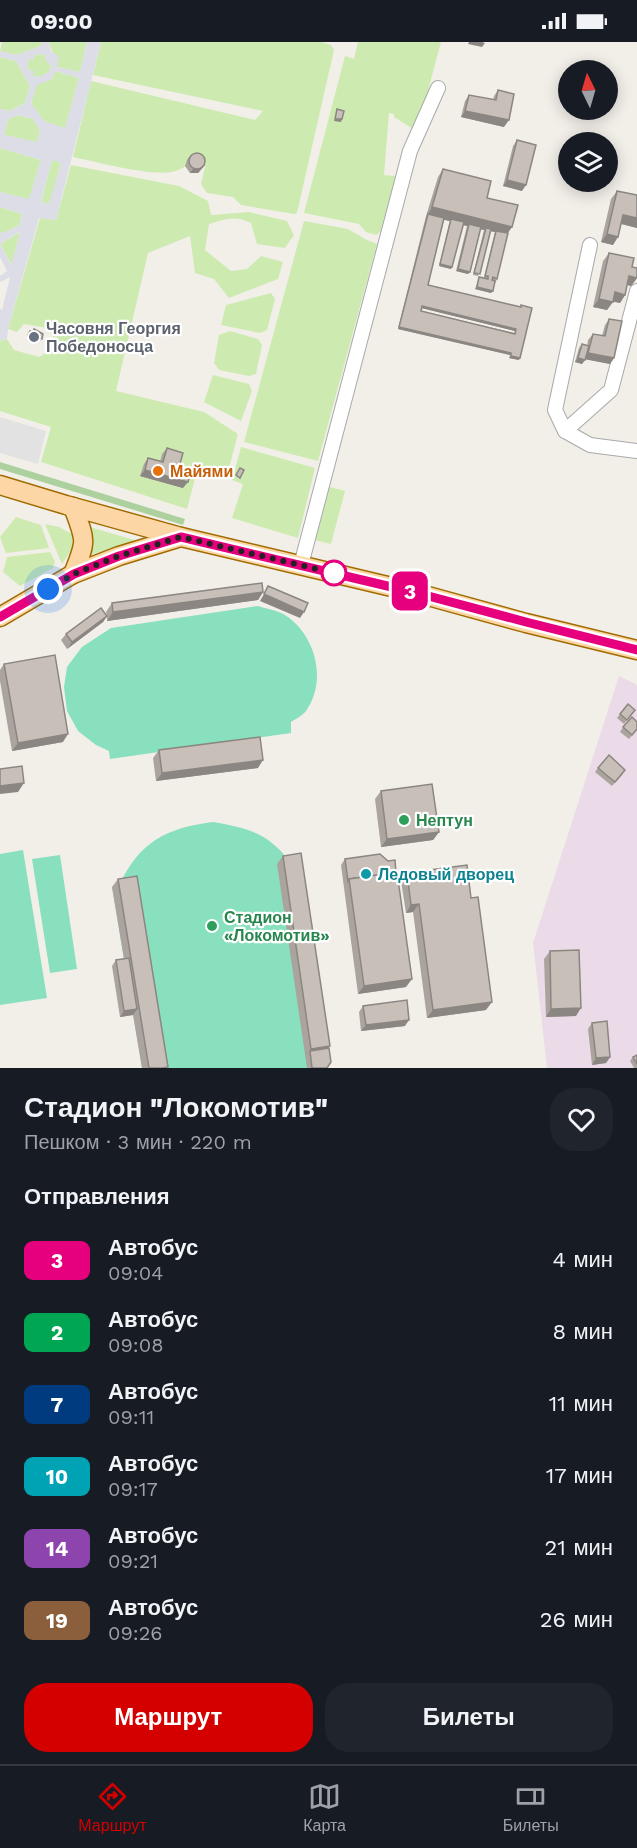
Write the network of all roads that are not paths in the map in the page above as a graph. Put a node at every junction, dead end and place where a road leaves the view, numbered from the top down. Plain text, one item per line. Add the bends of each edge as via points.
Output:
1 (438, 88) dead end
2 (590, 245) dead end
3 (637, 291) edge
4 (565, 431) junction
5 (637, 451) edge
6 (0, 485) edge
7 (74, 507) junction
8 (181, 537) junction
9 (301, 566) junction
10 (74, 574) junction
11 (0, 617) edge
12 (637, 650) edge

1 - 9 street via 410,151
2 - 4 street via 555,410
3 - 4 street via 611,390
4 - 5 street via 590,445
6 - 7 main road
7 - 8 main road
7 - 10 main road via 84,535
8 - 9 main road
8 - 10 main road
9 - 12 main road
10 - 11 main road

